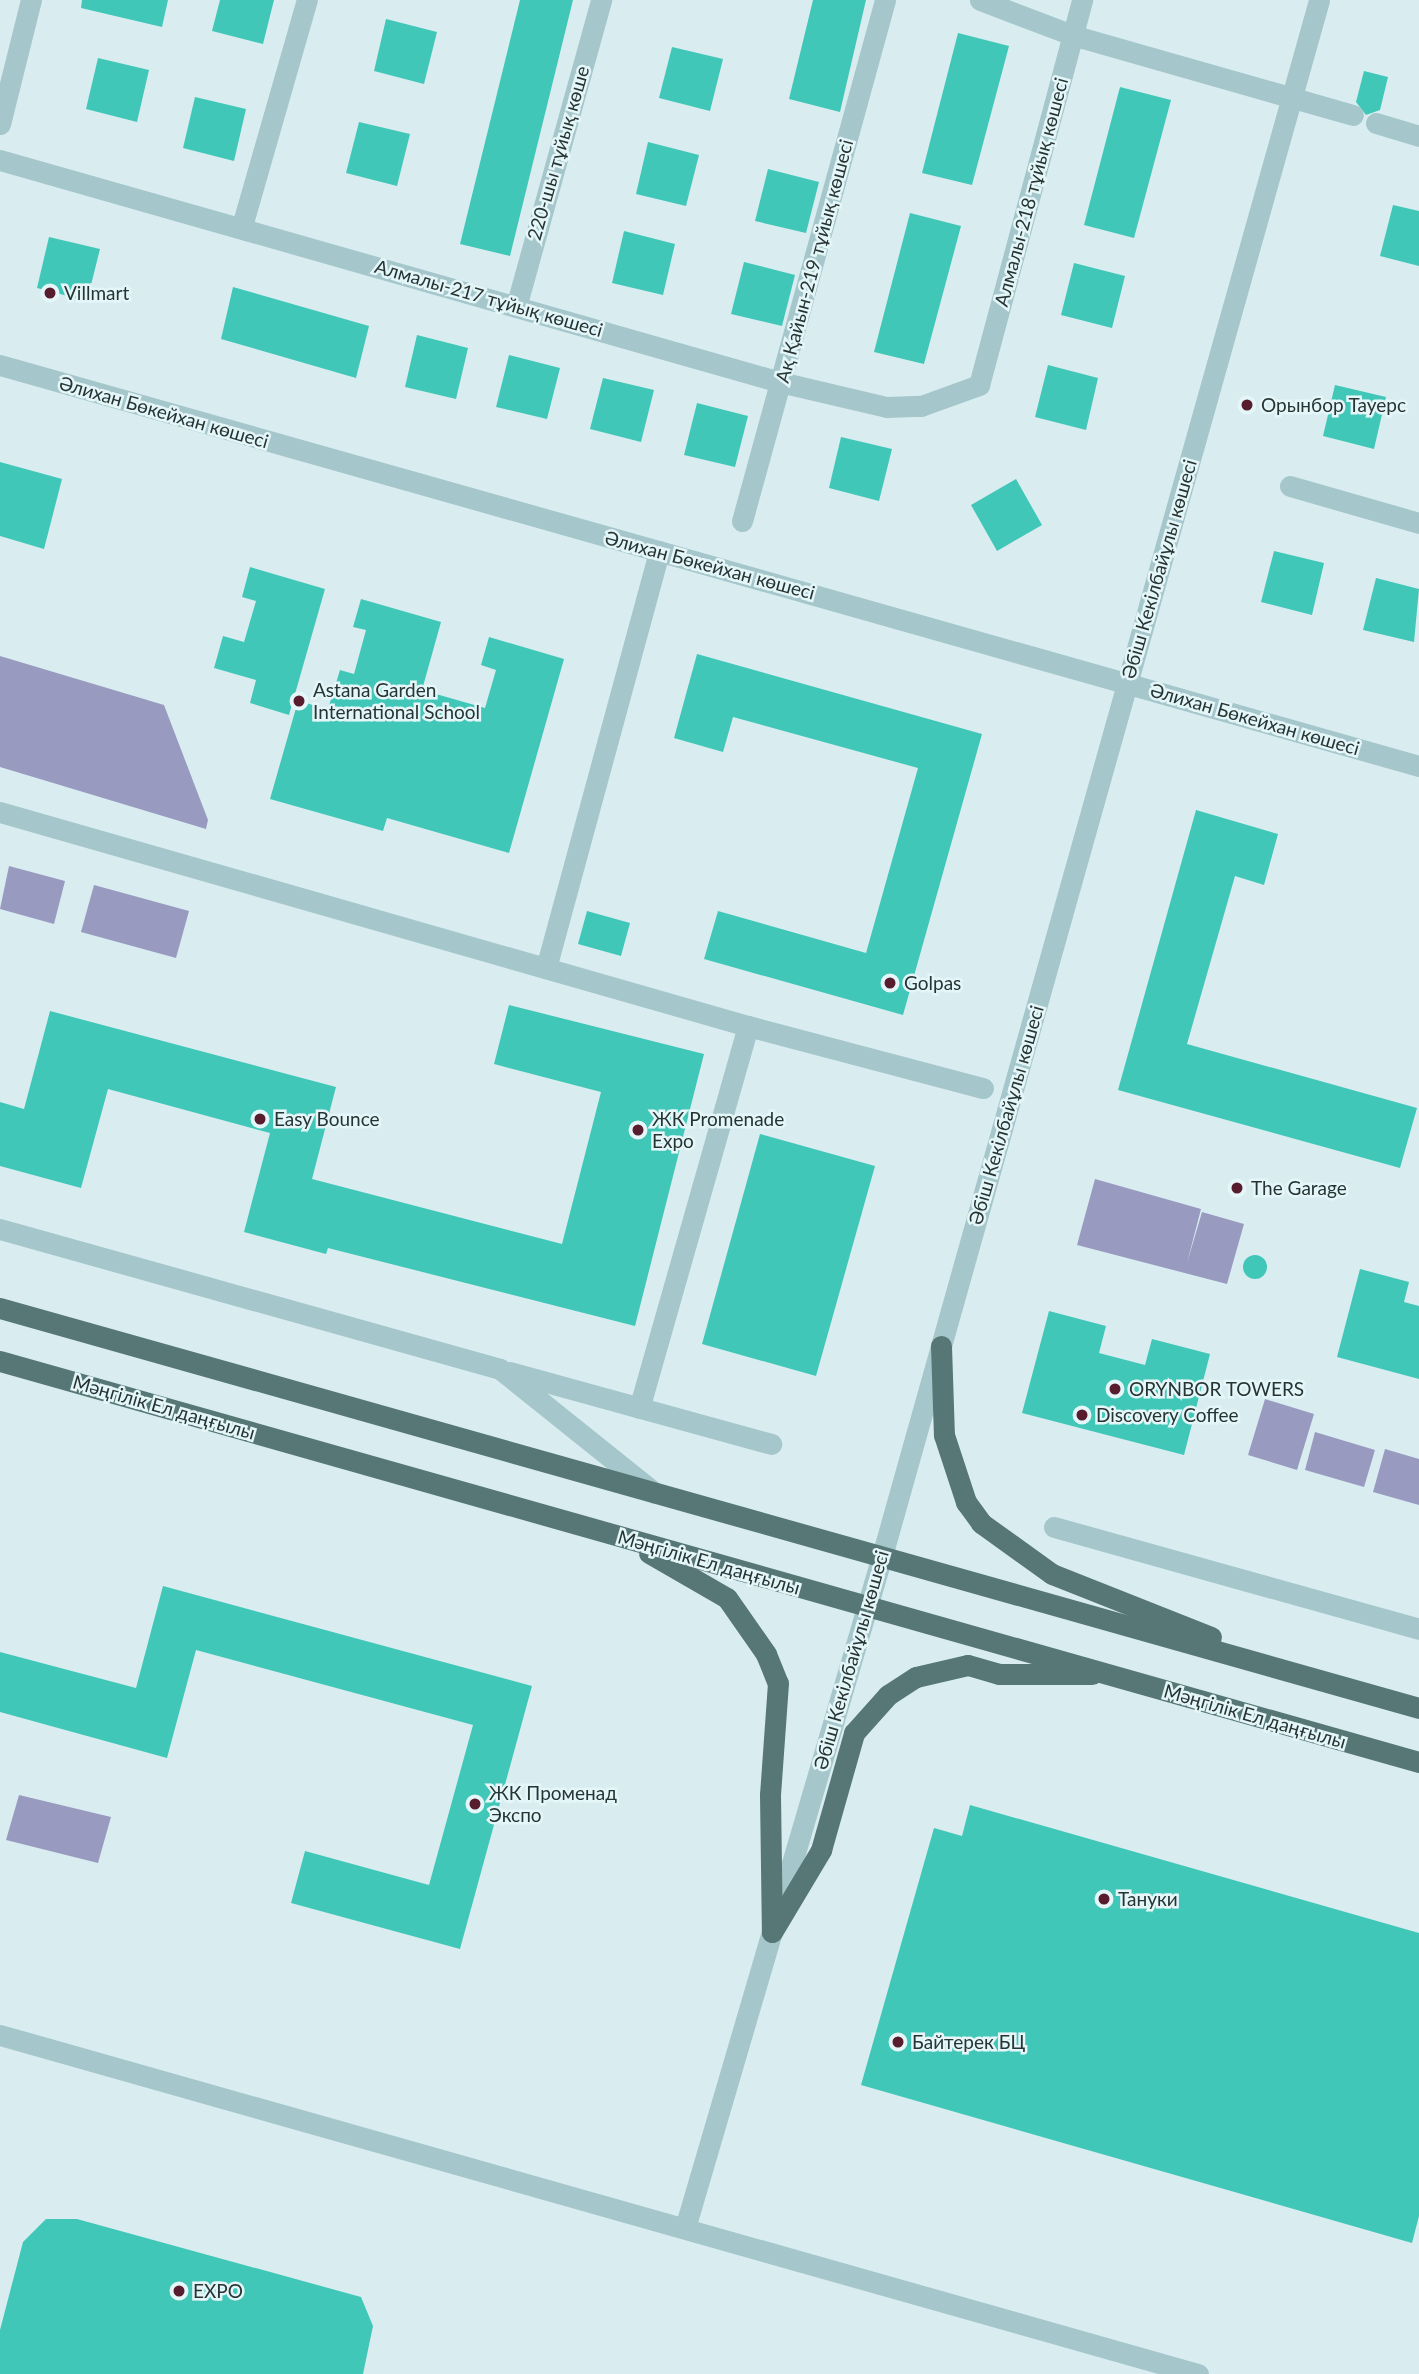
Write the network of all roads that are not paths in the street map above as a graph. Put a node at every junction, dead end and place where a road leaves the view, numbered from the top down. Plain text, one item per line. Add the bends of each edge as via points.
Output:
1 (31, 0) edge
2 (307, 0) edge
3 (601, 0) edge
4 (885, 0) edge
5 (980, 0) edge
6 (1082, 0) edge
7 (1320, 0) edge
8 (1072, 35) junction
9 (1292, 97) junction
10 (1353, 115) dead end
11 (1377, 123) dead end
12 (0, 124) edge
13 (1419, 136) edge
14 (0, 160) edge
15 (242, 226) junction
16 (516, 307) junction
17 (0, 365) edge
18 (780, 382) junction
19 (979, 384) joint
20 (1290, 486) dead end
21 (742, 521) dead end
22 (1419, 523) edge
23 (659, 551) junction
24 (1128, 682) junction
25 (1419, 766) edge
26 (0, 812) edge
27 (546, 968) junction
28 (748, 1026) junction
29 (983, 1088) dead end
30 (0, 1229) edge
31 (0, 1308) edge
32 (941, 1346) junction
33 (0, 1361) edge
34 (500, 1369) junction
35 (639, 1408) junction
36 (771, 1444) dead end
37 (655, 1493) junction
38 (1054, 1527) dead end
39 (624, 1538) junction
40 (882, 1556) junction
41 (868, 1604) junction
42 (1419, 1629) edge
43 (1289, 1671) junction
44 (1103, 1673) junction
45 (1419, 1708) edge
46 (1419, 1762) edge
47 (772, 1932) junction
48 (0, 2035) edge
49 (685, 2228) junction
50 (1198, 2374) edge

1 - 12 street
2 - 15 street
3 - 16 street, 220-шы тұйық көше
4 - 18 street, Ақ Қайын-219 тұйық көшесі
5 - 8 street
6 - 8 street, Алмалы-218 тұйық көшесі
7 - 9 street, Әбіш Кекілбайұлы көшесі
8 - 9 street
8 - 19 street, Алмалы-218 тұйық көшесі
9 - 10 street
9 - 24 street, Әбіш Кекілбайұлы көшесі
11 - 13 street
14 - 15 street, Алмалы-217 тұйық көшесі
15 - 16 street, Алмалы-217 тұйық көшесі
16 - 18 street, Алмалы-217 тұйық көшесі
17 - 23 street, Әлихан Бөкейхан көшесі
18 - 19 street, Алмалы-217 тұйық көшесі via 887,407 920,406
18 - 21 street, Ақ Қайын-219 тұйық көшесі
20 - 22 street
23 - 24 street, Әлихан Бөкейхан көшесі
23 - 27 street
24 - 25 street, Әлихан Бөкейхан көшесі
24 - 32 street, Әбіш Кекілбайұлы көшесі
26 - 27 street
27 - 28 street
28 - 29 street
28 - 35 street
30 - 34 street
31 - 37 main road
32 - 40 street, Әбіш Кекілбайұлы көшесі
32 - 43 main road via 944,1435 967,1502 981,1523 1052,1574
33 - 39 main road, Мәңгілік Ел даңғылы
34 - 35 street
34 - 37 street
35 - 36 street
37 - 40 main road
38 - 42 street
39 - 41 main road, Мәңгілік Ел даңғылы
39 - 47 main road via 727,1598 772,1667 780,1710 770,1796
40 - 41 street, Әбіш Кекілбайұлы көшесі
40 - 43 main road
41 - 44 main road, Мәңгілік Ел даңғылы
41 - 47 street, Әбіш Кекілбайұлы көшесі
43 - 45 main road
44 - 46 main road, Мәңгілік Ел даңғылы
44 - 47 main road via 1061,1678 999,1674 968,1665 940,1668 894,1691 854,1733 821,1850
47 - 49 street, Әбіш Кекілбайұлы көшесі
48 - 49 street
49 - 50 street

